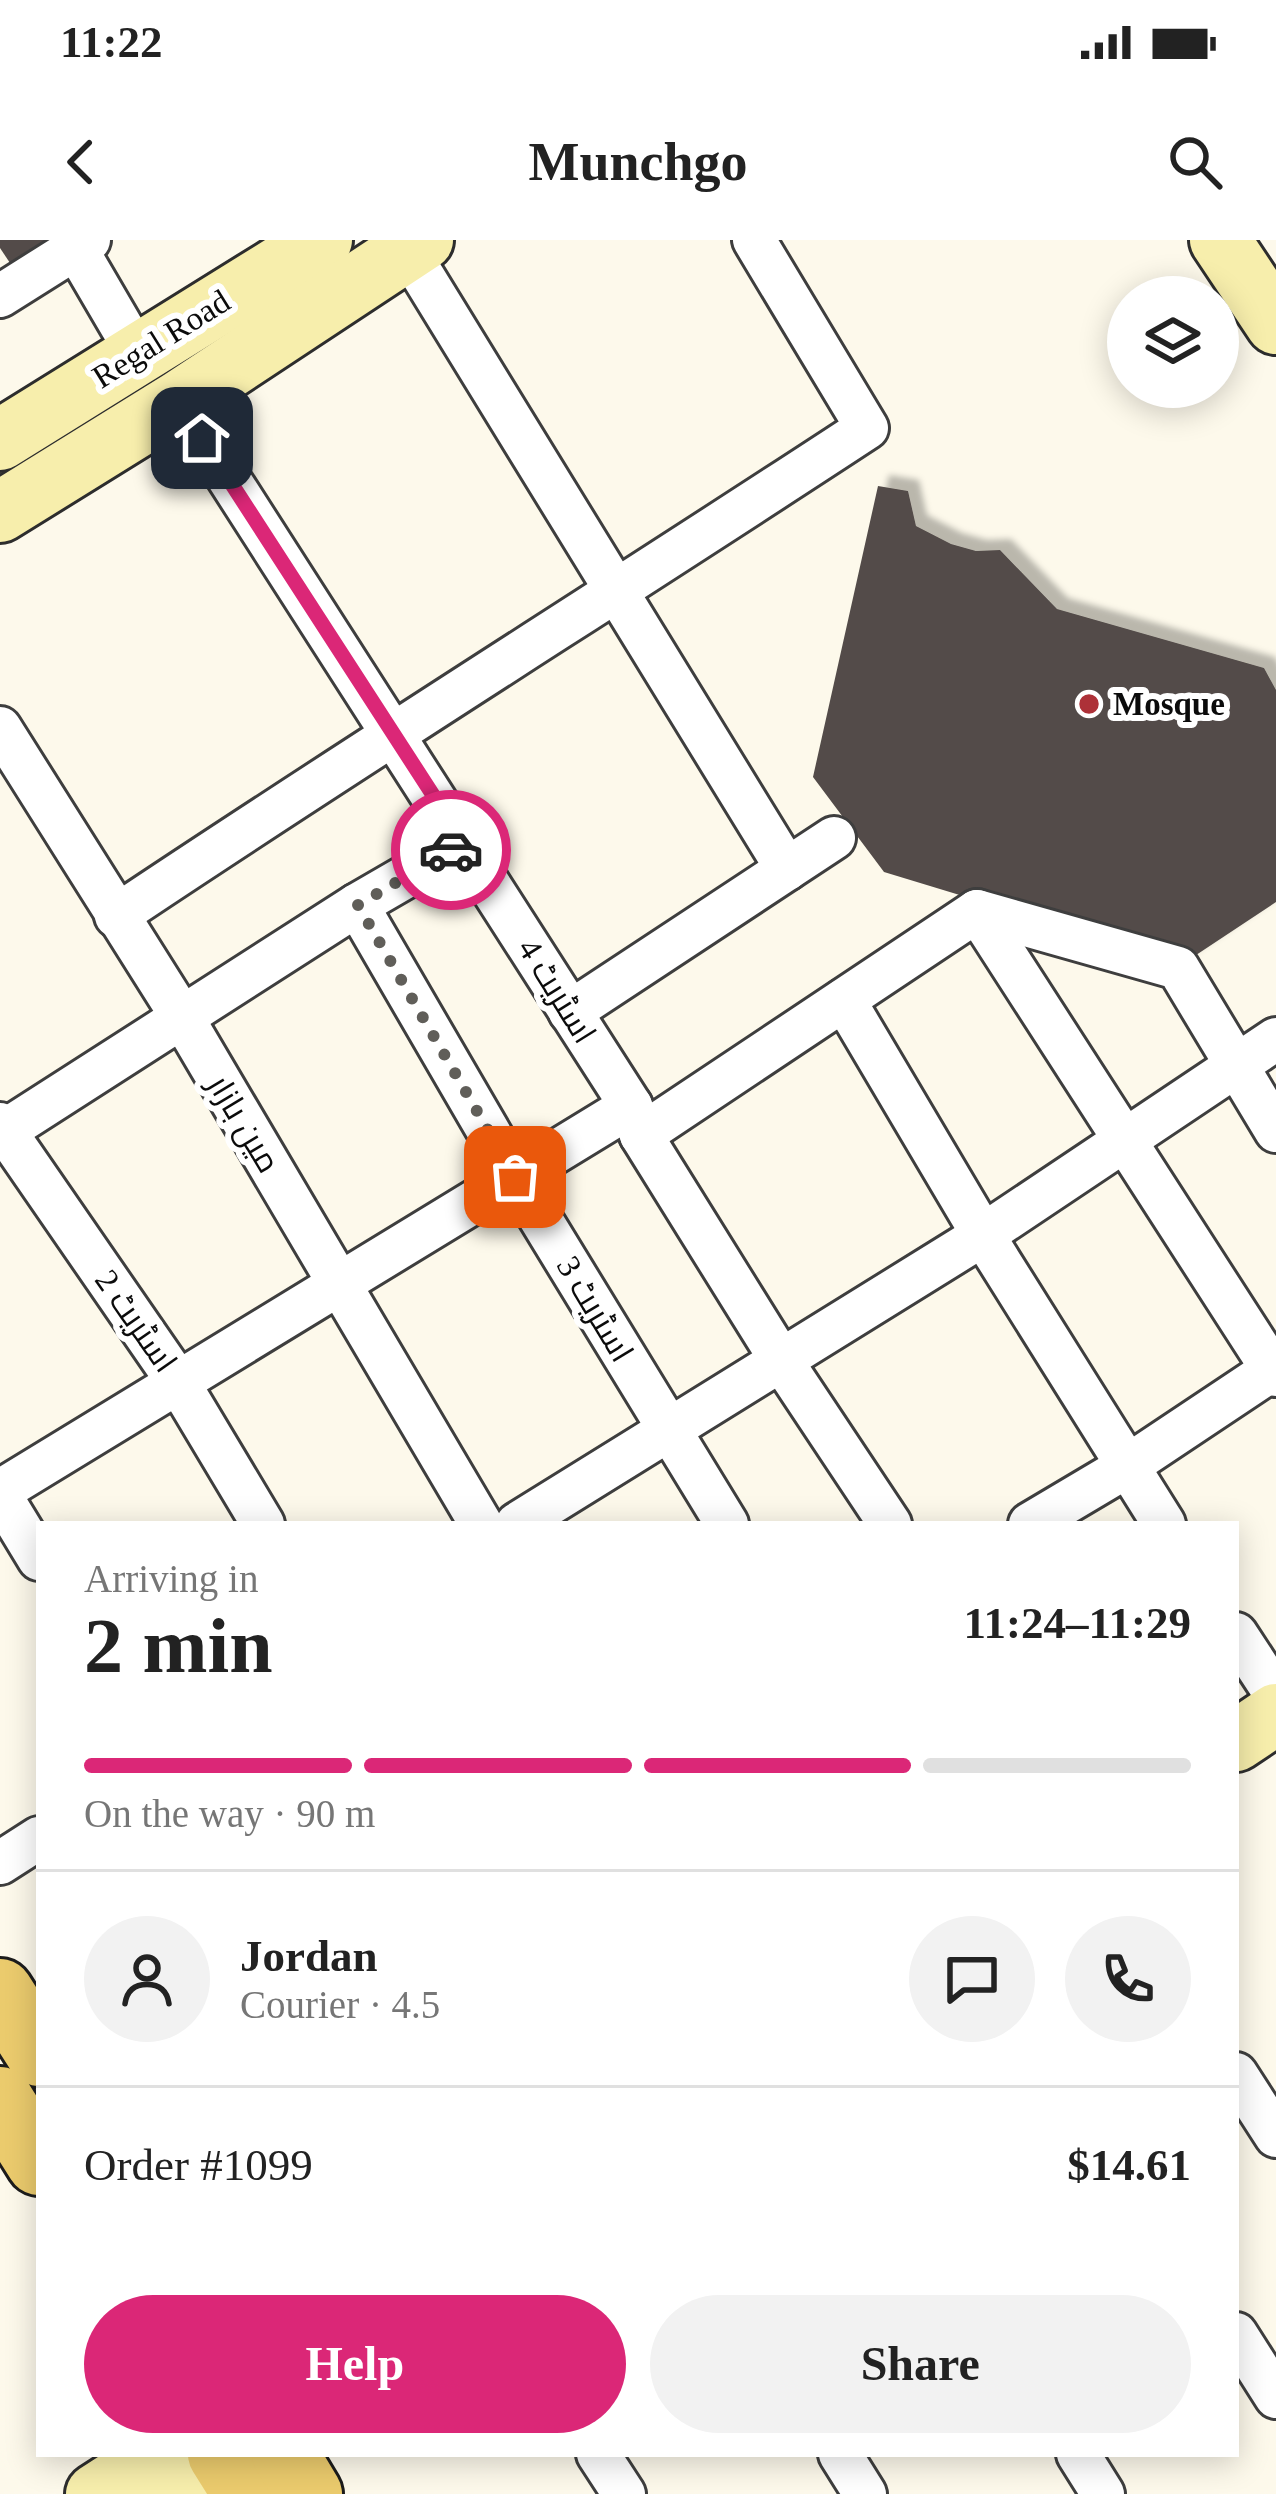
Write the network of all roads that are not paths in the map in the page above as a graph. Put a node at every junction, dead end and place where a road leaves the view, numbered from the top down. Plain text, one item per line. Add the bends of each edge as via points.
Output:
1 (322, 240) edge
2 (754, 240) edge
3 (1220, 240) edge
4 (79, 243) edge
5 (415, 245) edge
6 (0, 296) edge
7 (1276, 324) edge
8 (137, 353) junction
9 (179, 401) junction
10 (0, 440) edge
11 (0, 512) edge
12 (614, 593) junction
13 (0, 728) edge
14 (391, 732) junction
15 (834, 838) dead end
16 (464, 843) junction
17 (787, 869) junction
18 (358, 905) junction
19 (977, 911) junction
20 (116, 916) junction
21 (844, 1000) junction
22 (570, 1012) junction
23 (182, 1017) junction
24 (1276, 1039) edge
25 (1235, 1066) junction
26 (636, 1120) junction
27 (2, 1130) edge
28 (1276, 1131) edge
29 (1124, 1142) junction
30 (515, 1177) junction
31 (983, 1235) junction
32 (339, 1283) junction
33 (781, 1360) junction
34 (1275, 1371) edge
35 (178, 1382) junction
36 (667, 1428) junction
37 (1126, 1467) junction
38 (0, 1493) edge
39 (261, 1521) edge
40 (479, 1521) edge
41 (522, 1521) edge
42 (725, 1521) edge
43 (888, 1521) edge
44 (1035, 1521) edge
45 (1162, 1521) edge
46 (36, 1553) edge
47 (1239, 1639) edge
48 (1276, 1695) edge
49 (1276, 1714) edge
50 (1239, 1739) edge
51 (36, 1840) edge
52 (0, 1863) edge
53 (0, 1992) edge
54 (36, 2048) edge
55 (1239, 2079) edge
56 (0, 2100) edge
57 (1276, 2136) edge
58 (36, 2157) edge
59 (1239, 2339) edge
60 (1276, 2398) edge
61 (153, 2457) edge
62 (600, 2457) edge
63 (842, 2457) edge
64 (1080, 2457) edge
65 (231, 2468) edge
66 (96, 2494) edge
67 (309, 2494) edge
68 (624, 2494) edge
69 (865, 2494) edge
70 (1103, 2494) edge

1 - 8 street, Regal Road
2 - 12 street via 866,428
3 - 7 street
4 - 6 street
4 - 8 street
5 - 9 street, Regal Road
5 - 12 street
8 - 10 street, Regal Road
9 - 11 street, Regal Road
9 - 14 street, اسٹریٹ 4
12 - 14 street
12 - 17 street
13 - 20 street, مین بازار
14 - 16 street, اسٹریٹ 4
14 - 20 street
15 - 17 street
16 - 18 street
16 - 22 street, اسٹریٹ 4
17 - 22 street
18 - 23 street
18 - 30 street, اسٹریٹ 3
19 - 21 street
19 - 25 street via 1178,968
19 - 29 street
20 - 23 street, مین بازار
21 - 26 street
21 - 31 street
22 - 26 street, اسٹریٹ 4
23 - 27 street
23 - 32 street, مین بازار
24 - 25 street
25 - 28 street
25 - 29 street
26 - 30 street
26 - 33 street, اسٹریٹ 4
27 - 35 street, اسٹریٹ 2
29 - 31 street
29 - 34 street
30 - 32 street
30 - 36 street, اسٹریٹ 3
31 - 33 street
31 - 37 street
32 - 35 street
32 - 40 street, مین بازار
33 - 36 street
33 - 43 street, اسٹریٹ 4
34 - 37 street
35 - 38 street
35 - 39 street, اسٹریٹ 2
36 - 41 street
36 - 42 street, اسٹریٹ 3
37 - 44 street
37 - 45 street
38 - 46 street
47 - 48 street
49 - 50 street
51 - 52 street
53 - 54 main road
55 - 57 street
56 - 58 main road
59 - 60 street
61 - 66 street
62 - 68 street
63 - 69 street
64 - 70 street
65 - 67 main road

